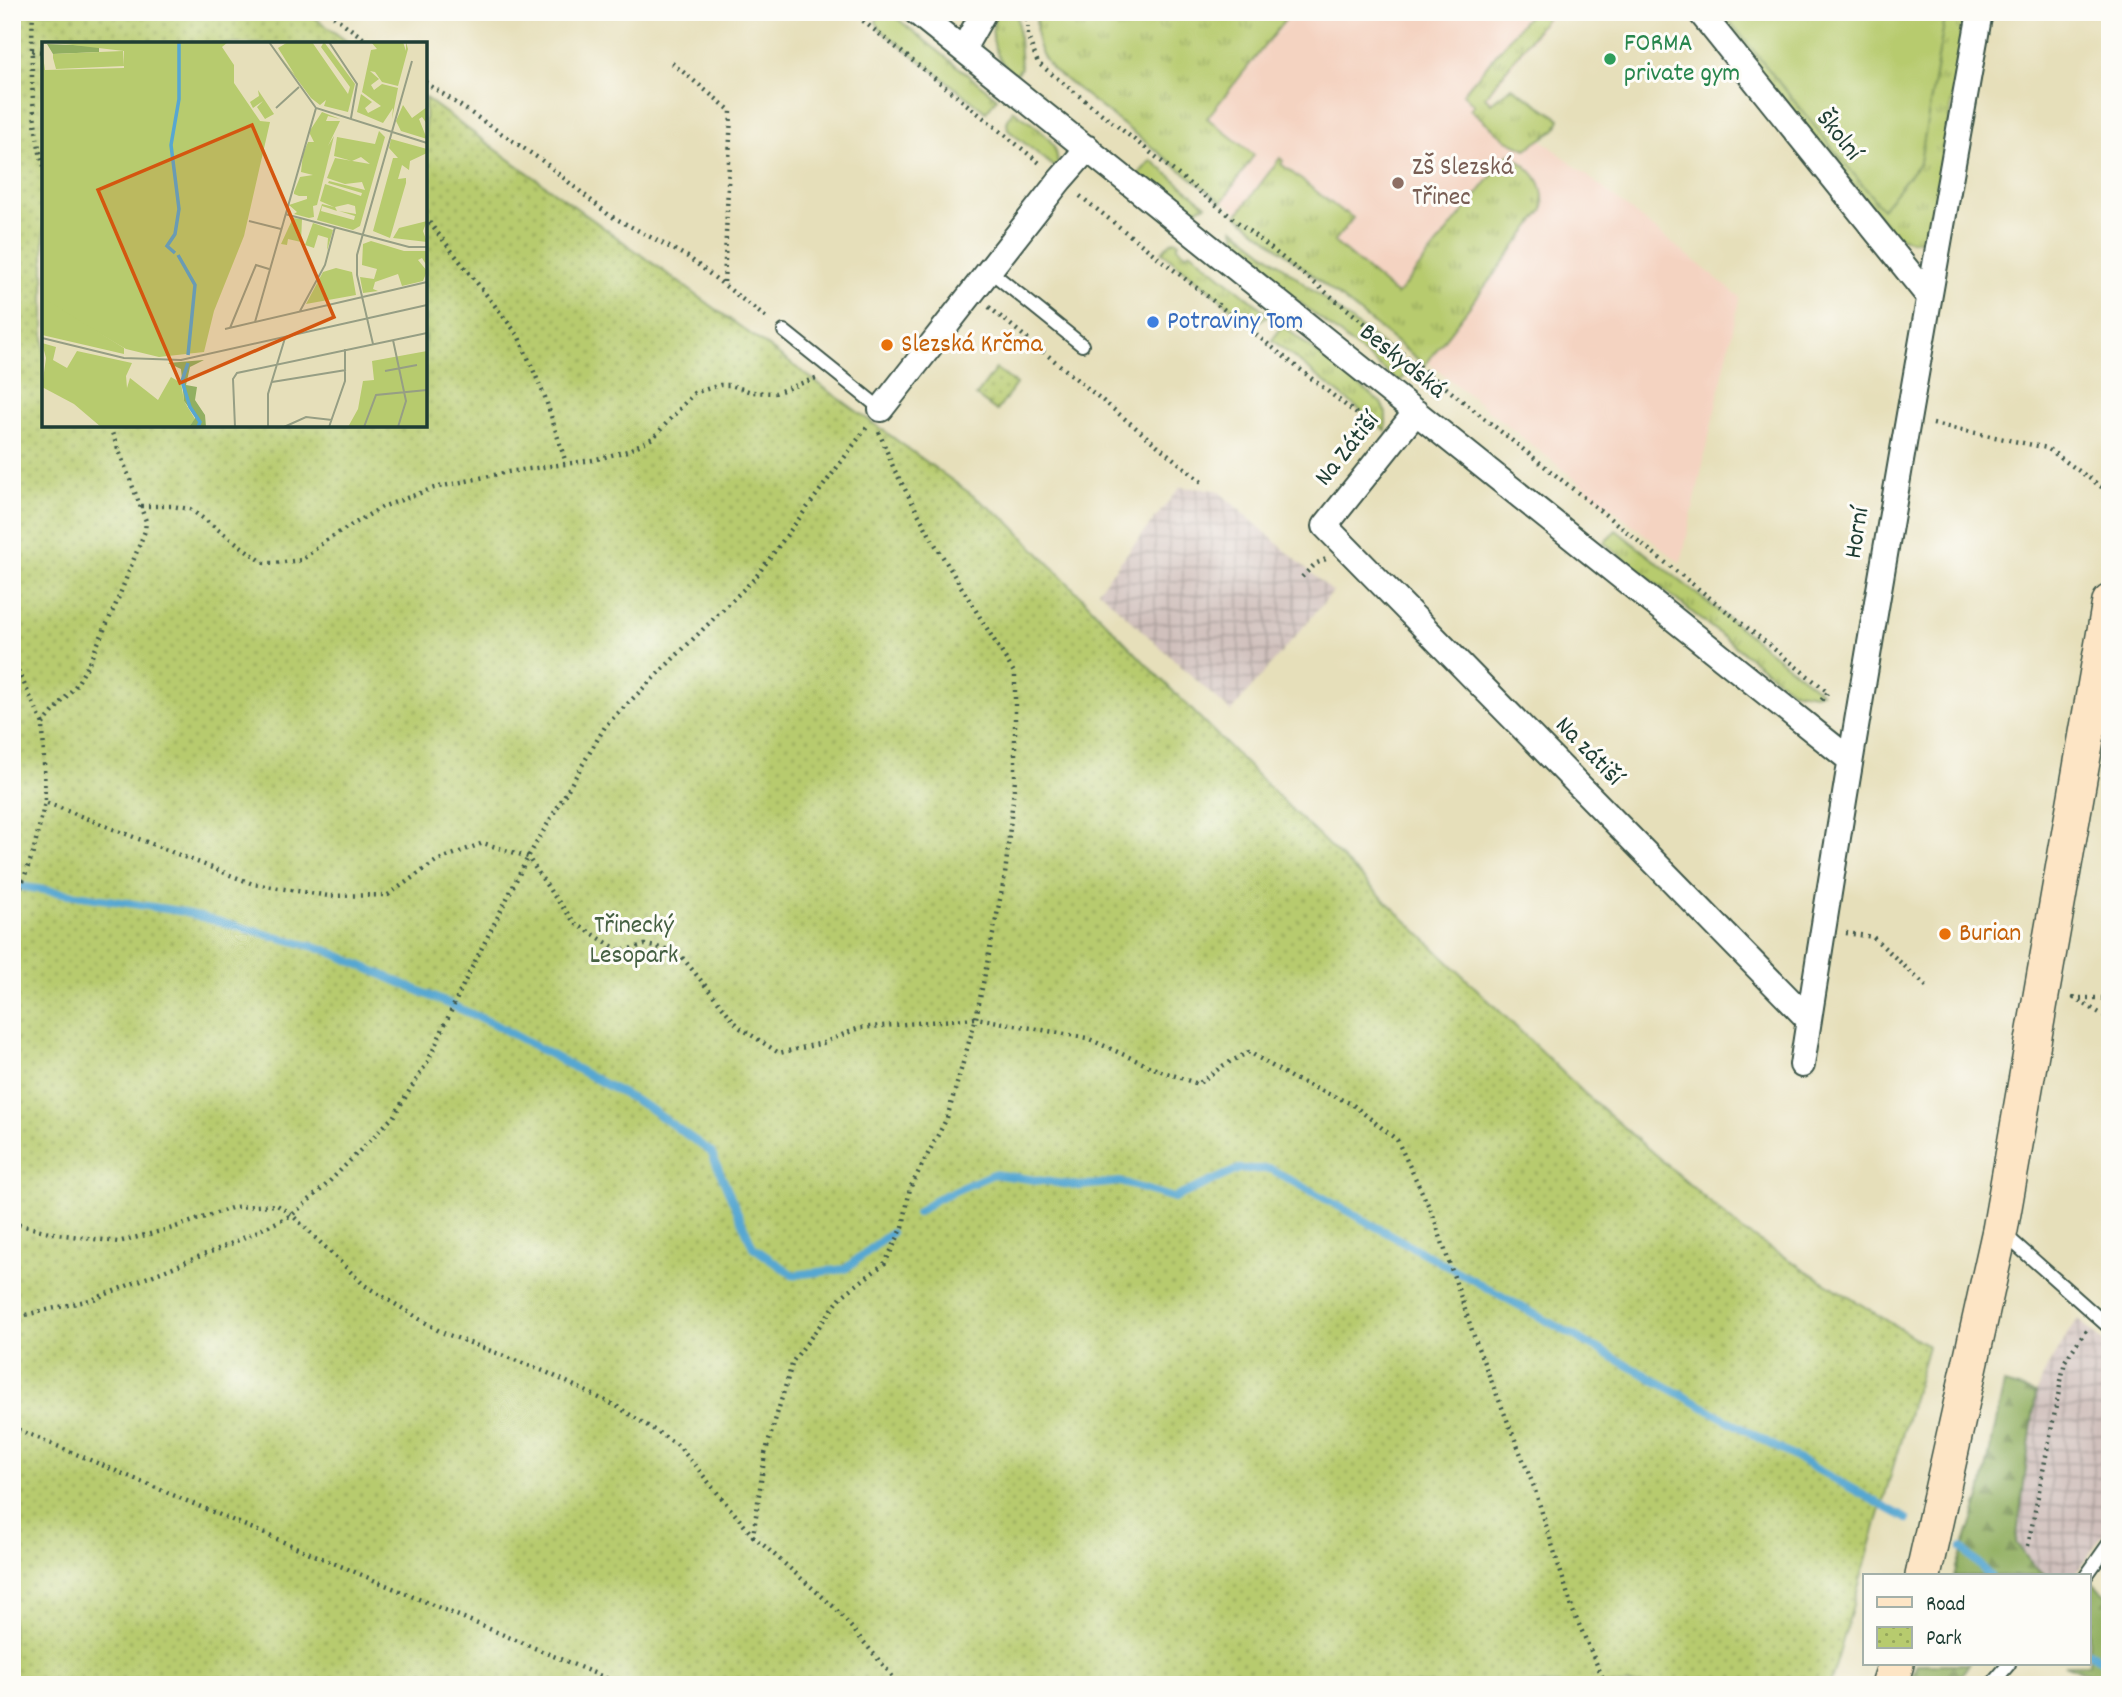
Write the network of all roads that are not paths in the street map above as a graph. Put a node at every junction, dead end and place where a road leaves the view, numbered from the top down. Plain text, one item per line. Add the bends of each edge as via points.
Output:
1 (916, 12) edge
2 (984, 12) edge
3 (1700, 12) edge
4 (1980, 12) edge
5 (963, 48) junction
6 (1088, 148) junction
7 (990, 271) junction
8 (1929, 297) junction
9 (784, 331) road end
10 (1082, 345) dead end
11 (1416, 412) junction
12 (877, 414) joint
13 (1325, 526) joint
14 (2110, 602) edge
15 (1850, 760) junction
16 (1809, 1020) junction
17 (1802, 1065) dead end
18 (2000, 1230) junction
19 (2110, 1328) edge
20 (2110, 1542) edge
21 (1923, 1574) edge
22 (2087, 1574) edge
23 (1895, 1666) edge
24 (2007, 1666) edge
25 (1889, 1685) edge
26 (1992, 1685) edge

1 - 5 street, Beskydská
2 - 5 street
3 - 8 street, Školní
4 - 8 street, Horní
5 - 6 street, Beskydská
6 - 7 street
6 - 11 street, Beskydská
7 - 10 lane
7 - 12 street
8 - 15 street, Horní
9 - 12 lane
11 - 13 street, Na Zátiší
11 - 15 street, Beskydská
13 - 16 street, Na zátiší
14 - 18 main road
15 - 16 street, Horní
16 - 17 street, Horní
18 - 19 lane
18 - 21 main road
20 - 22 lane
23 - 25 main road
24 - 26 lane

